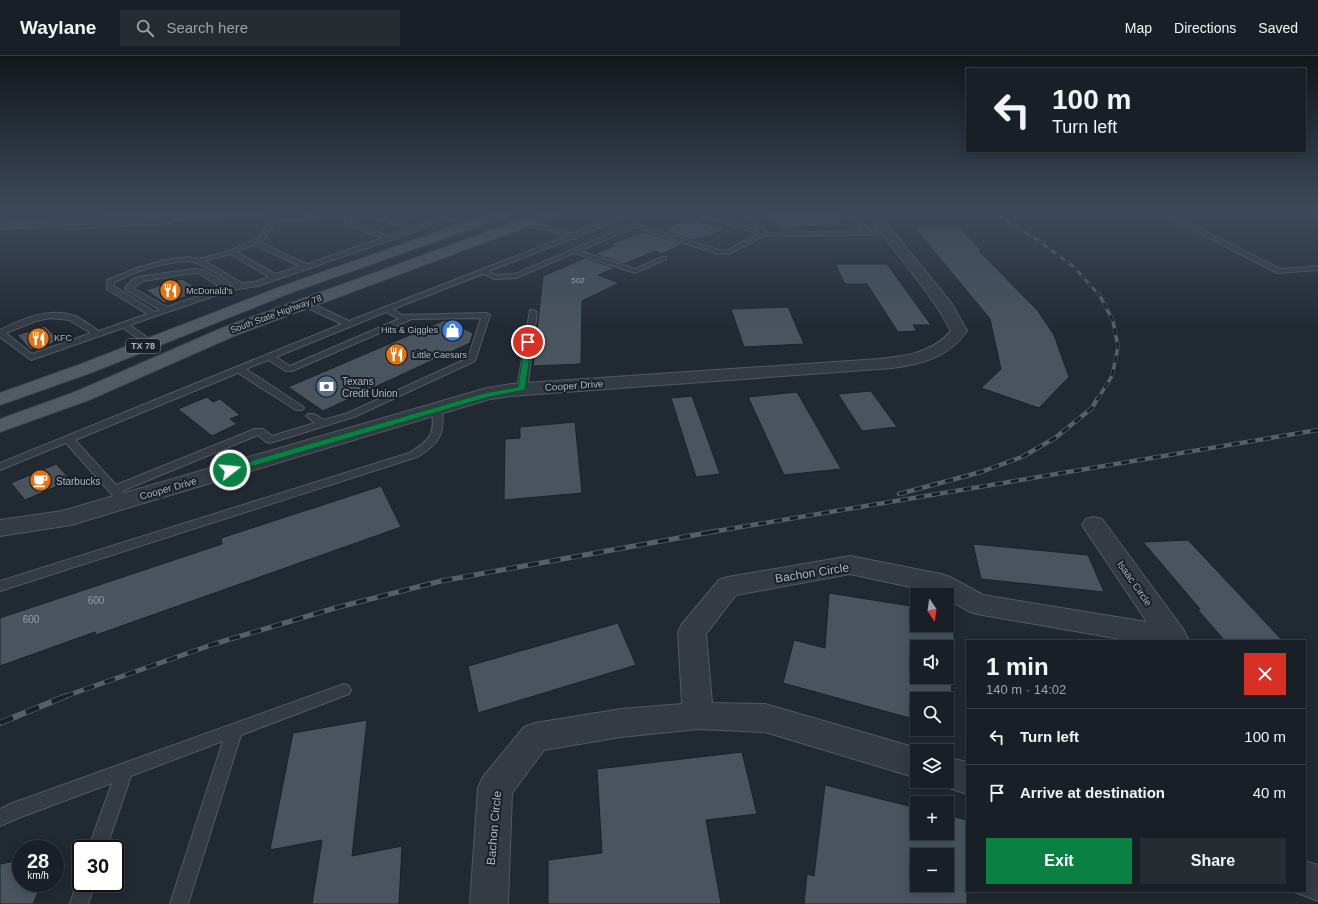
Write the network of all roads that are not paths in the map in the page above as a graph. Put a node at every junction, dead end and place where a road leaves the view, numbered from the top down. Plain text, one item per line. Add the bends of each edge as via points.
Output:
1 (235, 251) edge
2 (272, 251) edge
3 (351, 251) edge
4 (397, 251) edge
5 (448, 251) edge
6 (536, 251) edge
7 (574, 251) joint
8 (713, 251) edge
9 (732, 251) edge
10 (894, 251) edge
11 (1239, 251) edge
12 (231, 252) junction
13 (664, 258) dead end
14 (198, 261) junction
15 (306, 266) junction
16 (1318, 268) edge
17 (483, 271) junction
18 (275, 276) junction
19 (265, 280) junction
20 (239, 285) junction
21 (228, 289) junction
22 (285, 290) junction
23 (304, 303) junction
24 (387, 309) junction
25 (166, 310) junction
26 (533, 312) dead end
27 (153, 314) junction
28 (413, 316) junction
29 (349, 324) junction
30 (124, 325) junction
31 (98, 334) junction
32 (149, 343) junction
33 (269, 357) junction
34 (239, 369) junction
35 (522, 388) junction
36 (0, 399) edge
37 (299, 408) dead end
38 (437, 409) junction
39 (352, 415) junction
40 (311, 416) dead end
41 (323, 424) junction
42 (0, 426) edge
43 (365, 430) junction
44 (68, 439) junction
45 (0, 467) edge
46 (120, 496) junction
47 (1094, 525) dead end
48 (0, 528) edge
49 (0, 586) edge
50 (1174, 639) edge
51 (344, 690) dead end
52 (698, 716) junction
53 (235, 730) junction
54 (910, 761) edge
55 (124, 771) junction
56 (954, 774) edge
57 (966, 778) edge
58 (0, 818) edge
59 (100, 840) edge
60 (1306, 879) edge
61 (1318, 883) edge
62 (83, 892) edge
63 (79, 904) edge
64 (179, 904) edge
65 (489, 904) edge

1 - 12 lane
2 - 15 lane
3 - 15 lane
4 - 22 main road, South State Highway 78 / TX 78
5 - 23 main road, South State Highway 78 / TX 78
6 - 17 lane
7 - 13 lane via 635,272
7 - 17 lane via 516,276 495,277
8 - 9 lane
10 - 35 street, Cooper Drive via 946,307 959,331 953,341 940,350 914,360
11 - 16 lane via 1280,271
12 - 14 lane
12 - 18 lane
14 - 20 lane
14 - 27 lane via 172,260 119,276 110,282 110,287
15 - 18 lane
17 - 24 lane
18 - 19 lane
19 - 20 lane via 255,284
19 - 22 lane
20 - 21 lane
21 - 25 lane
21 - 25 lane via 202,272 194,271 141,279 129,288
22 - 23 main road
22 - 32 main road, South State Highway 78 / TX 78
23 - 29 lane
23 - 42 main road, South State Highway 78 / TX 78 via 228,332 82,396
24 - 28 lane via 400,317
24 - 29 lane
25 - 27 lane
26 - 35 lane
27 - 30 lane
28 - 33 lane via 288,369
28 - 39 lane via 486,315 472,358
29 - 33 lane
30 - 31 lane
30 - 32 lane
31 - 31 lane via 70,317 53,314 20,323 0,333 31,358
32 - 36 main road, South State Highway 78 / TX 78
33 - 34 lane
34 - 37 lane
34 - 44 lane
35 - 38 street, Cooper Drive via 488,394
38 - 43 street, Cooper Drive
38 - 49 lane via 440,427 430,446 413,455
39 - 41 lane
39 - 43 lane
40 - 41 lane
41 - 46 lane via 270,440 259,431
43 - 46 street, Cooper Drive
44 - 45 lane
44 - 46 lane
46 - 48 street, Cooper Drive via 63,519
47 - 50 street, Isaac Circle
50 - 52 street, Bachon Circle via 977,604 941,584 850,565 728,587 692,632
51 - 53 lane
52 - 54 street, Bachon Circle via 765,718
52 - 65 street, Bachon Circle via 621,723 535,737 495,788
53 - 55 lane
53 - 64 lane
55 - 58 lane
55 - 59 lane
56 - 57 street
60 - 61 street
62 - 63 lane

